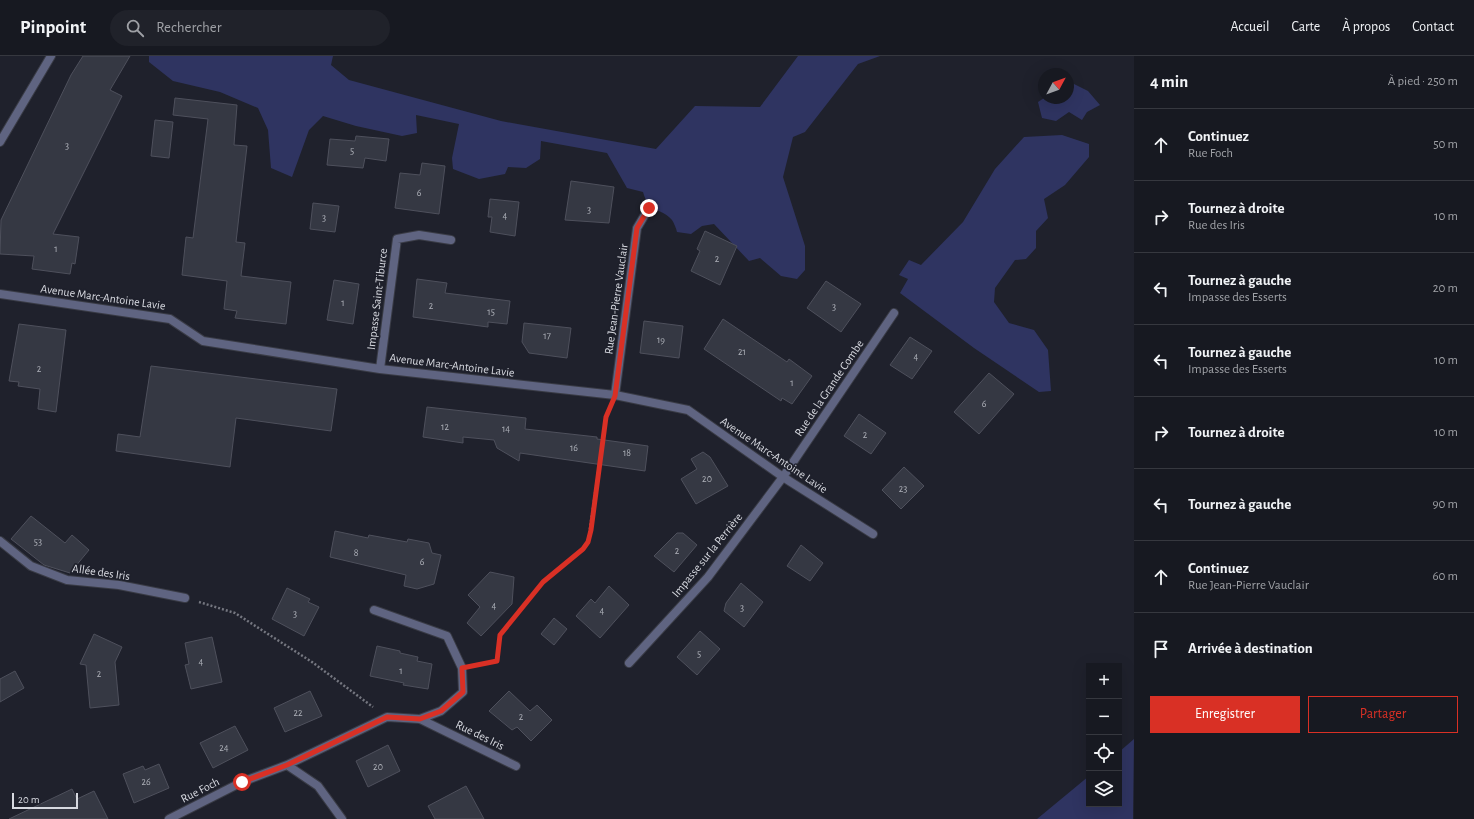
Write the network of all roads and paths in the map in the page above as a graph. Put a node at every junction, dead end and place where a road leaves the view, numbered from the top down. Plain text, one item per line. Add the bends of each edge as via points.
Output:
1 (51, 56) edge
2 (0, 142) edge
3 (649, 208) dead end
4 (451, 240) dead end
5 (0, 294) edge
6 (894, 313) dead end
7 (380, 369) junction
8 (615, 396) junction
9 (783, 477) junction
10 (873, 534) dead end
11 (0, 541) edge
12 (185, 598) joint
13 (374, 610) dead end
14 (629, 663) dead end
15 (462, 668) junction
16 (387, 717) junction
17 (420, 719) junction
18 (287, 765) junction
19 (516, 766) dead end
20 (169, 819) edge
21 (342, 819) edge

1 - 2 street
3 - 8 street, Rue Jean-Pierre Vauclair via 637,228
4 - 7 street, Impasse Saint-Tiburce via 419,235 397,239
5 - 7 street, Avenue Marc-Antoine Lavie via 170,319 203,341
6 - 9 street, Rue de la Grande Combe
7 - 8 street, Avenue Marc-Antoine Lavie
8 - 9 street, Avenue Marc-Antoine Lavie via 688,410
8 - 15 path via 606,417 588,542 543,582 500,635 497,661
9 - 10 street, Avenue Marc-Antoine Lavie
9 - 14 street, Impasse sur la Perrière via 708,577
11 - 12 street, Allée des Iris via 30,566 67,580 119,585
12 - 16 path via 235,613 312,662
13 - 15 street via 447,636
15 - 17 street via 463,692 441,711
16 - 17 street, Rue des Iris
16 - 18 street, Rue Foch
17 - 19 street, Rue des Iris
18 - 20 street, Rue Foch via 242,782
18 - 21 street via 318,786

